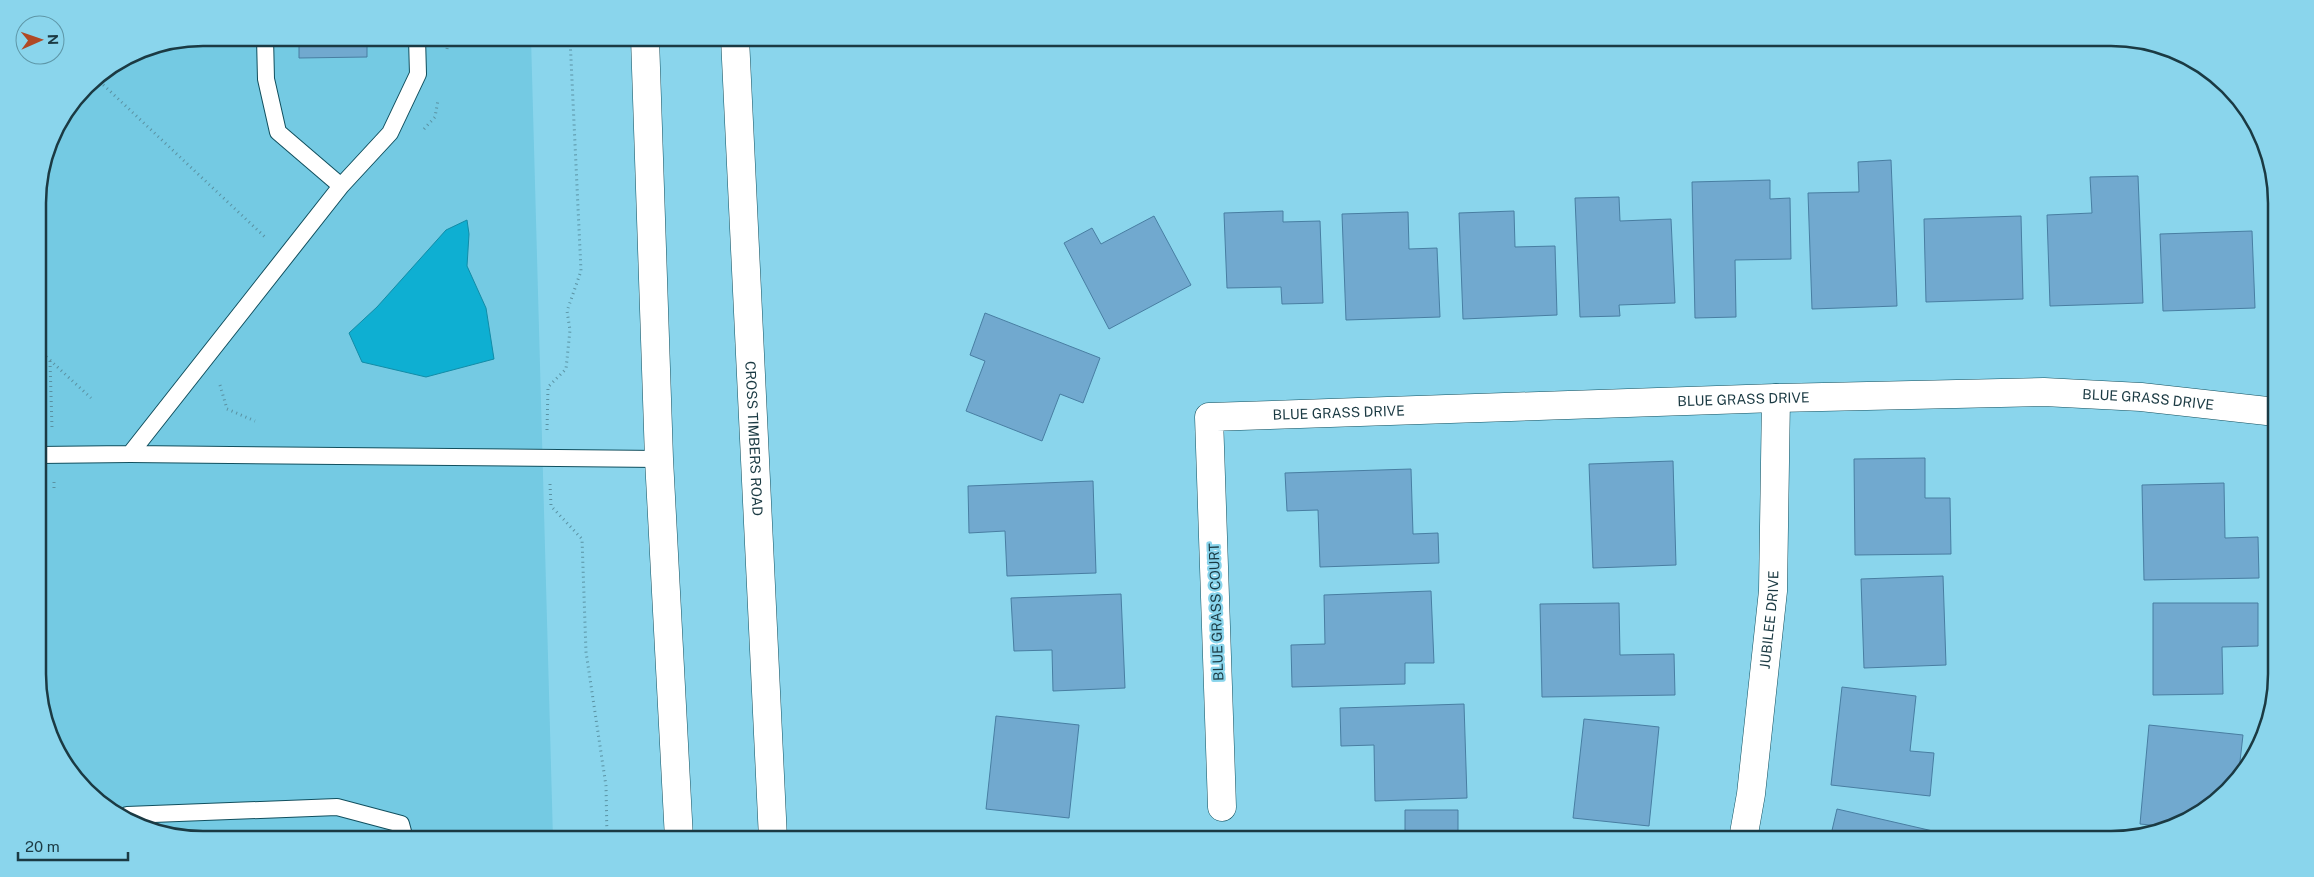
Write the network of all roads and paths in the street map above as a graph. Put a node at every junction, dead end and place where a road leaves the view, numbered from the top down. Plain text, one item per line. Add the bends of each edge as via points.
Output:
1 (265, 47) edge
2 (417, 47) edge
3 (645, 47) edge
4 (735, 47) edge
5 (102, 84) edge
6 (341, 186) junction
7 (286, 257) junction
8 (47, 357) edge
9 (91, 398) dead end
10 (1776, 398) junction
11 (2268, 411) edge
12 (1210, 417) joint
13 (130, 454) junction
14 (46, 455) edge
15 (659, 459) junction
16 (1222, 807) dead end
17 (134, 815) edge
18 (1745, 830) edge
19 (403, 831) edge
20 (679, 831) edge
21 (773, 831) edge

1 - 6 lane via 266,79 278,132
2 - 6 lane via 418,74 390,134
3 - 15 street
4 - 21 street, CROSS TIMBERS ROAD
5 - 7 path
6 - 7 lane
7 - 13 lane
8 - 9 path
10 - 11 street, BLUE GRASS DRIVE via 2044,392 2141,397
10 - 12 street, BLUE GRASS DRIVE
10 - 18 street, JUBILEE DRIVE via 1773,591
12 - 16 street, BLUE GRASS COURT
13 - 14 lane
13 - 15 lane
15 - 20 street
17 - 19 lane via 337,807 401,824

